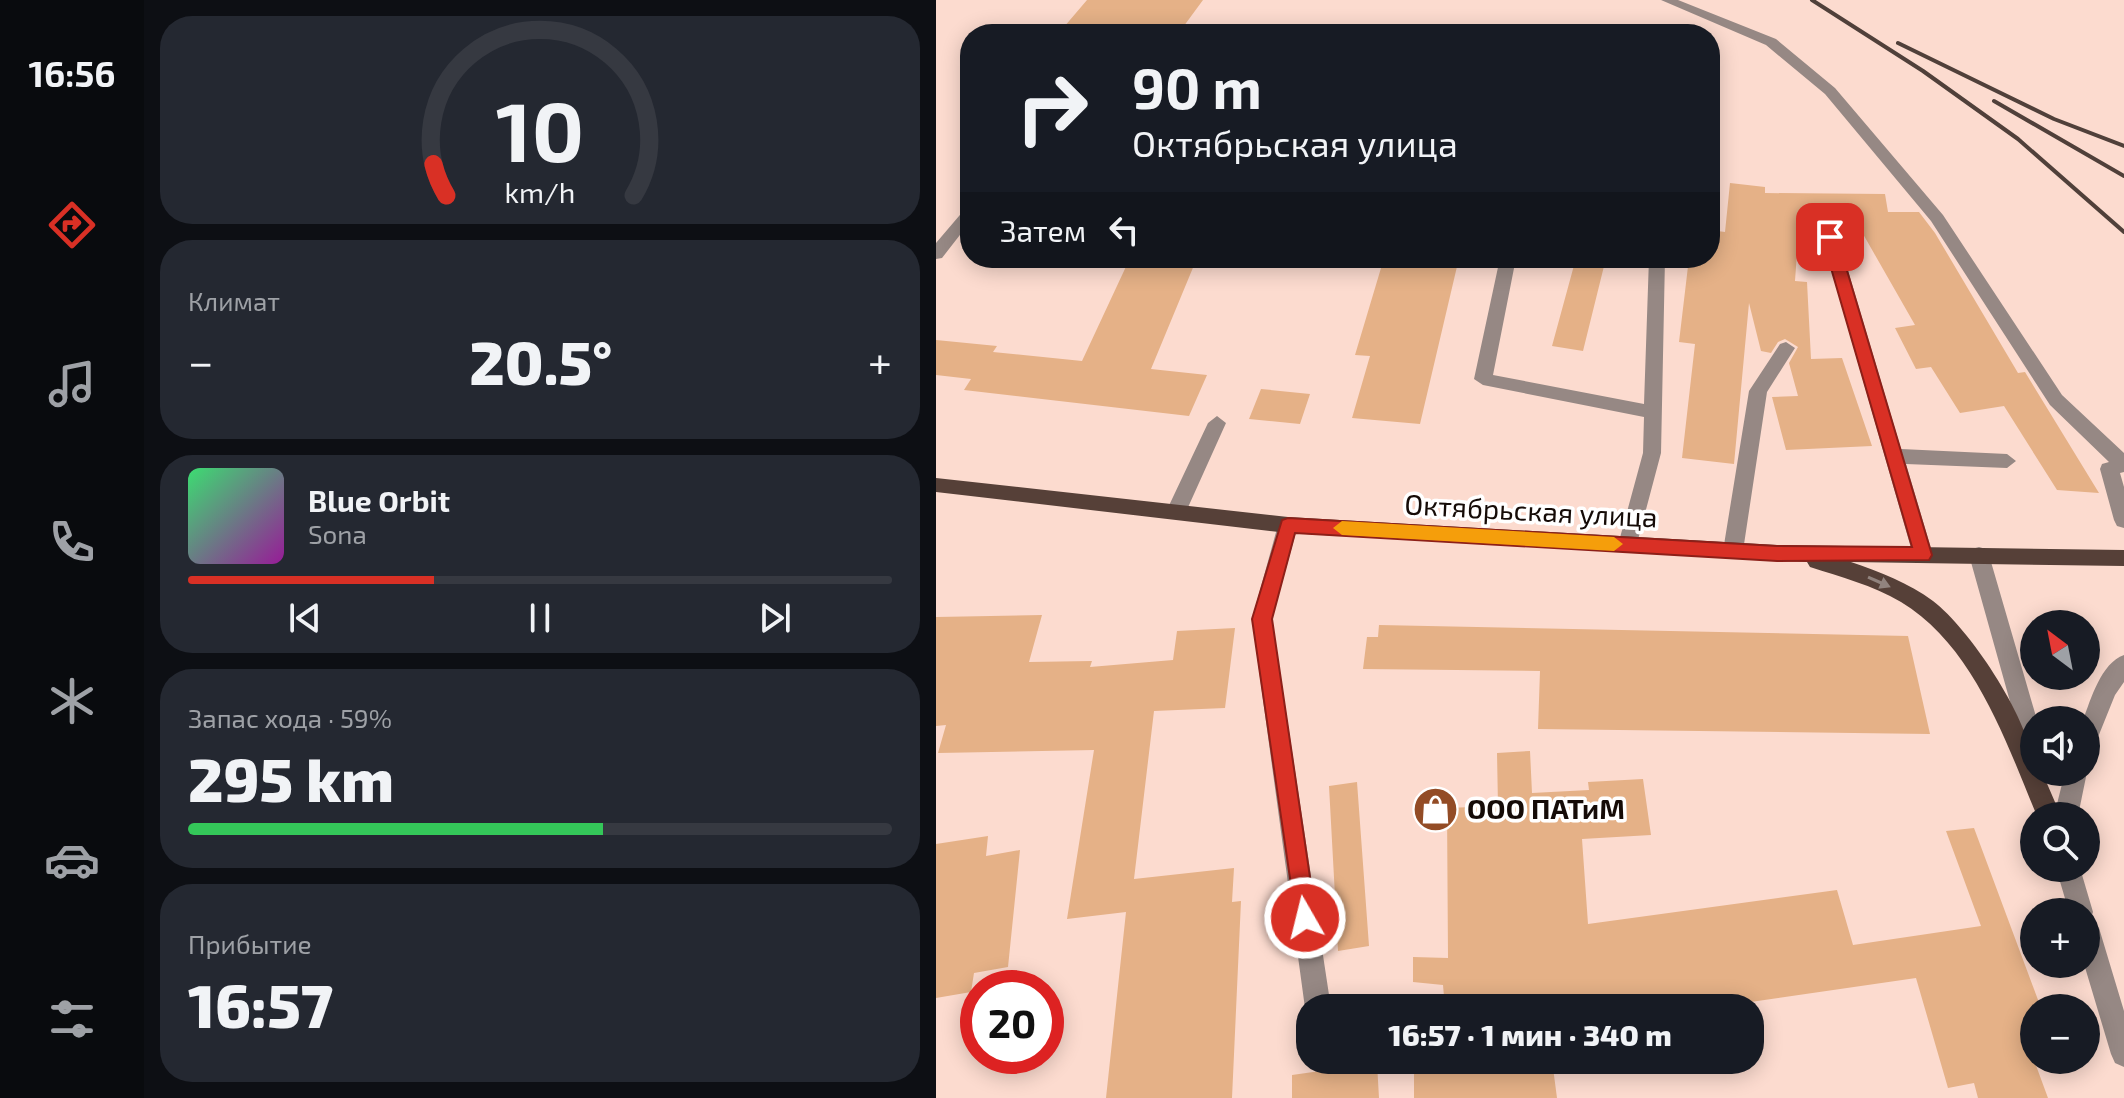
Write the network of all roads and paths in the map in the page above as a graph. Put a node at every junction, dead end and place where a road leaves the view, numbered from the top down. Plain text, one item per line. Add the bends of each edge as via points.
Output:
1 (1667, 0) edge
2 (960, 224) edge
3 (1830, 237) dead end
4 (936, 254) edge
5 (1506, 268) edge
6 (1657, 268) edge
7 (1786, 348) dead end
8 (1653, 412) junction
9 (1217, 423) dead end
10 (1894, 456) junction
11 (2007, 461) dead end
12 (2124, 464) edge
13 (936, 485) edge
14 (1175, 514) junction
15 (2124, 520) edge
16 (1288, 525) junction
17 (1628, 545) junction
18 (1733, 551) junction
19 (1777, 553) junction
20 (1923, 555) junction
21 (1979, 555) junction
22 (2124, 558) edge
23 (2124, 664) edge
24 (2022, 706) edge
25 (2100, 706) edge
26 (2044, 802) edge
27 (2100, 974) edge
28 (1316, 994) edge
29 (2124, 1054) edge

1 - 12 street via 1771,42 1830,91 1937,218 2056,400
2 - 4 street
3 - 10 street
5 - 8 street via 1483,379
6 - 8 street
7 - 18 street via 1758,391
8 - 17 street via 1652,453
9 - 14 street
10 - 11 street
10 - 20 street
12 - 15 street via 2109,469
13 - 14 main road, Октябрьская улица
14 - 16 main road, Октябрьская улица
16 - 17 main road, Октябрьская улица
16 - 28 street via 1262,619
17 - 18 main road, Октябрьская улица
18 - 19 main road, Октябрьская улица
19 - 20 main road, Октябрьская улица
19 -> 26 main road via 1863,575 1902,592 1937,617 1989,688
20 - 21 main road, Октябрьская улица
21 - 22 main road, Октябрьская улица
21 - 24 street
23 - 25 street
27 - 29 street

